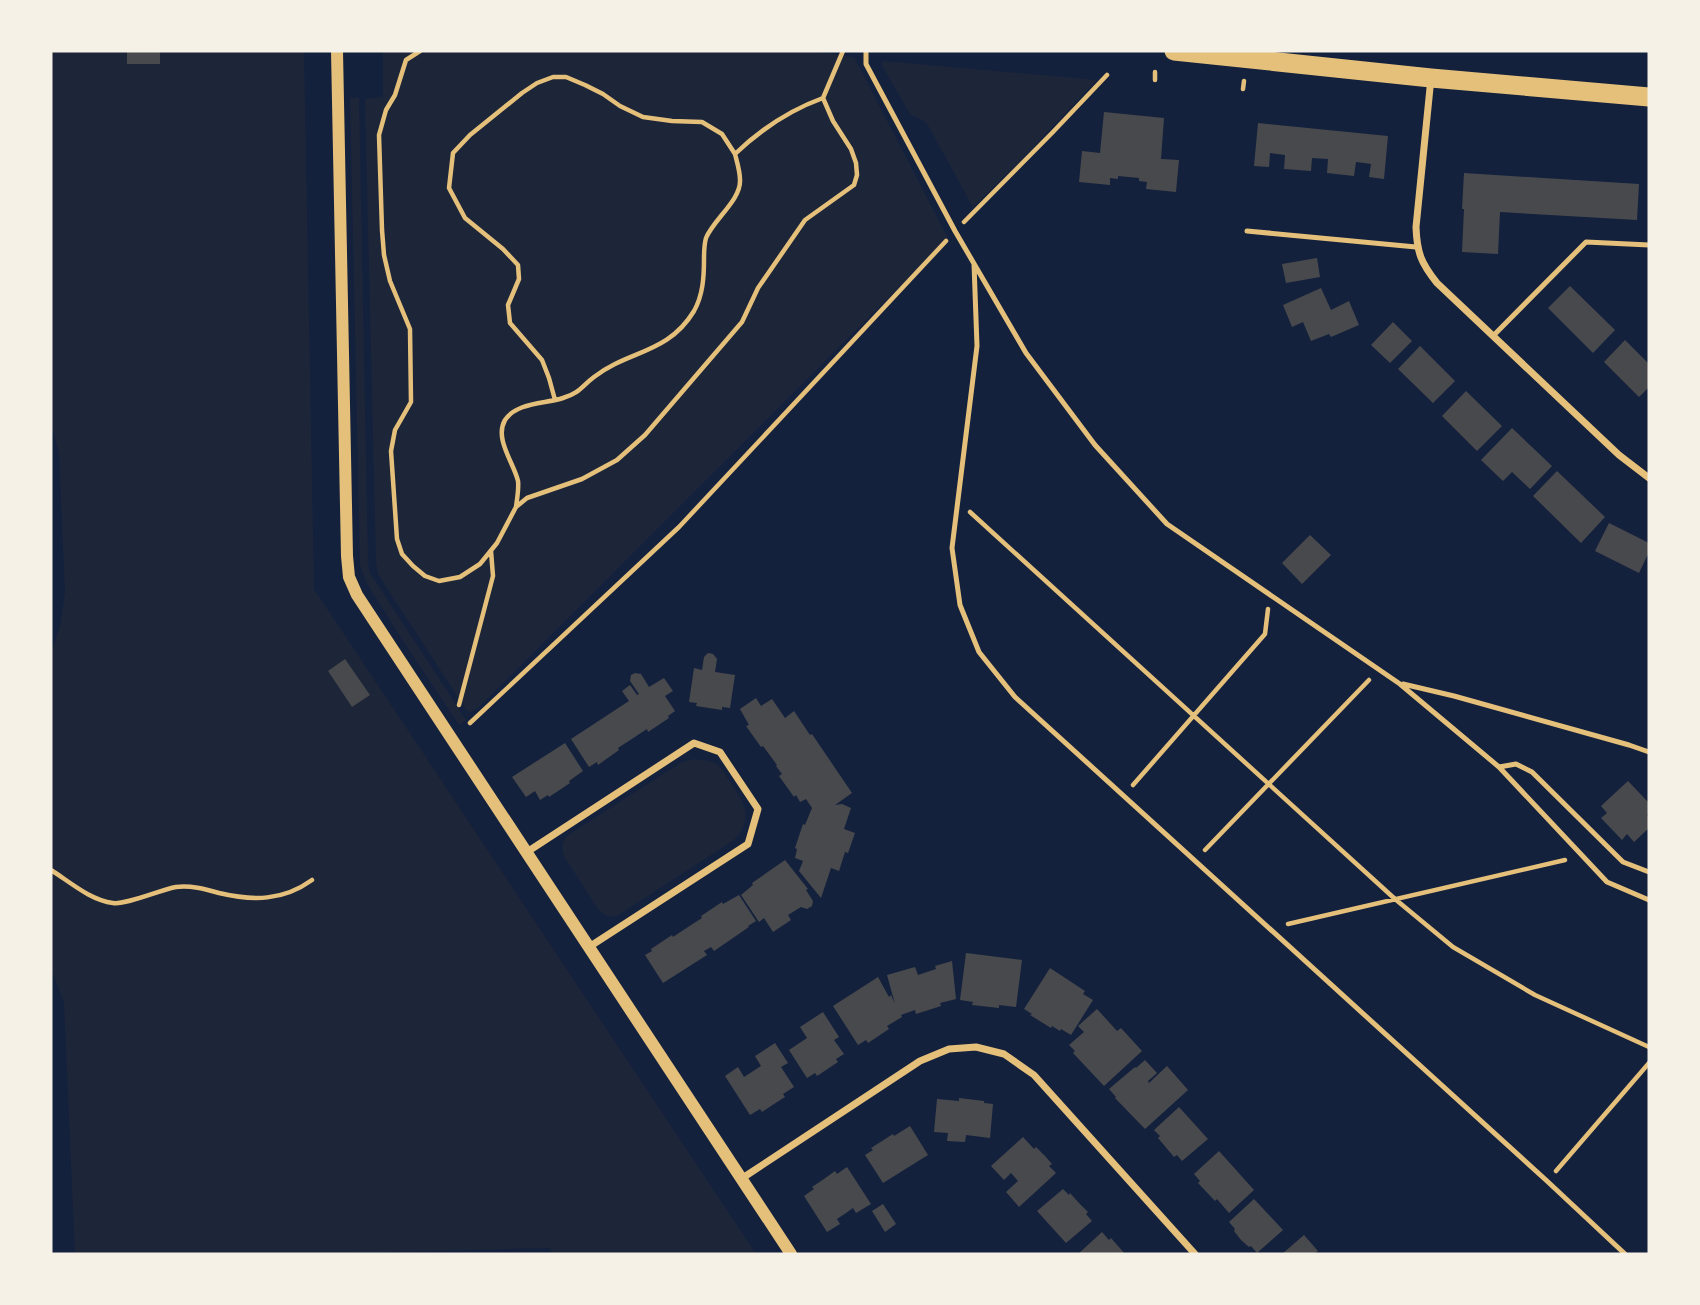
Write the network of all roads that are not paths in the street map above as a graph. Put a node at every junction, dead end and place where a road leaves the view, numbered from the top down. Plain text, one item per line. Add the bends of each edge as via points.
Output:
1 (337, 51) edge
2 (866, 51) edge
3 (1174, 51) edge
4 (1205, 52) edge
5 (1431, 78) junction
6 (1649, 97) edge
7 (1247, 231) dead end
8 (1649, 245) edge
9 (1416, 247) junction
10 (974, 264) junction
11 (1493, 336) junction
12 (1649, 478) edge
13 (1400, 684) junction
14 (1649, 752) edge
15 (1499, 768) junction
16 (527, 852) junction
17 (1649, 872) edge
18 (1649, 900) edge
19 (589, 947) junction
20 (741, 1179) junction
21 (791, 1254) edge
22 (1195, 1254) edge
23 (1625, 1254) edge

1 - 16 street via 349,578
2 - 10 lane via 866,64
3 - 4 highway
4 - 5 highway
5 - 6 highway
5 - 9 street
7 - 9 lane
8 - 11 lane via 1586,242
9 - 11 street via 1437,284
10 - 13 lane via 1026,353 1095,445 1167,524
10 - 23 lane via 977,346 952,548 960,605 979,652 1015,697
11 - 12 street
13 - 14 lane
13 - 15 lane
15 - 17 lane via 1516,764 1532,772 1623,862
15 - 18 lane via 1607,883
16 - 19 street
16 - 19 street via 694,743 720,752 758,809 748,844
19 - 20 street
20 - 21 street
20 - 22 street via 920,1061 949,1049 976,1047 1004,1054 1034,1075

